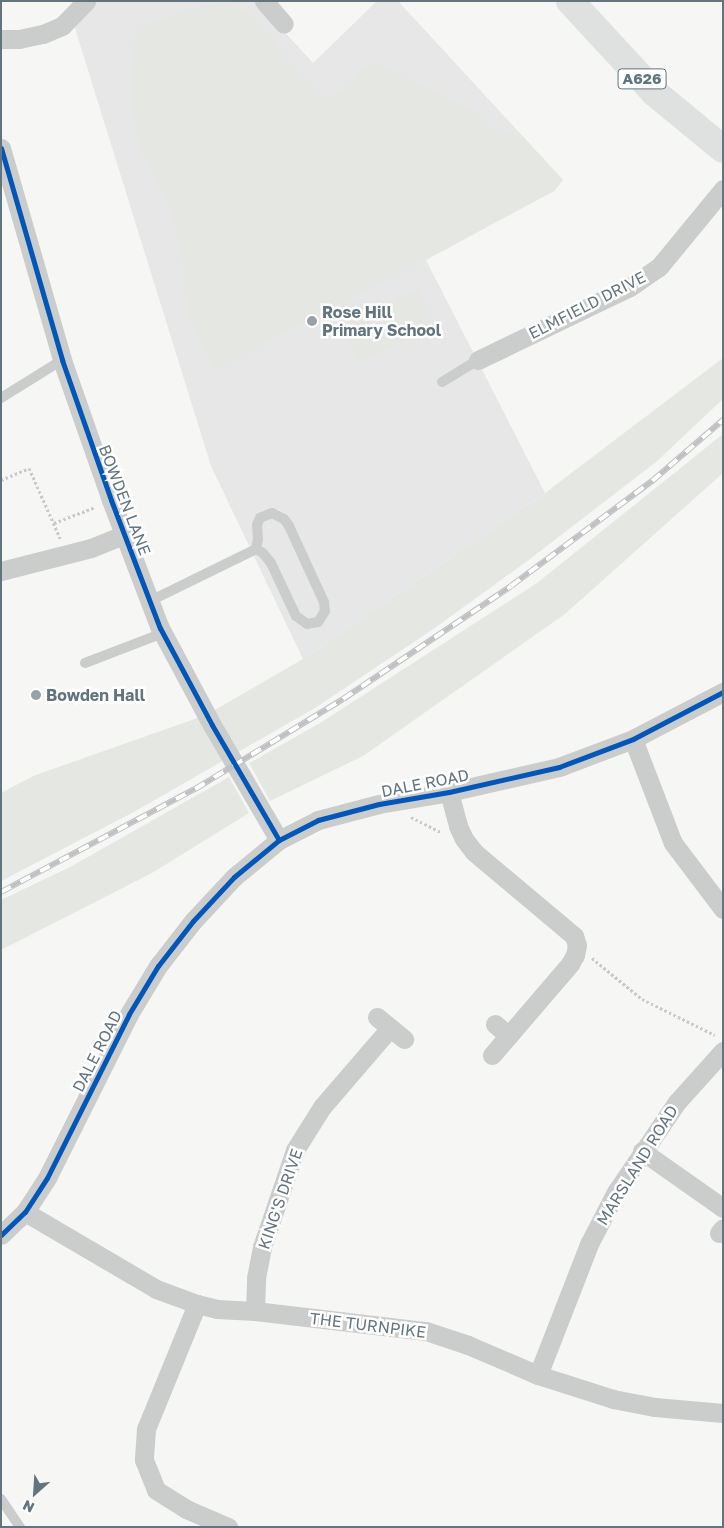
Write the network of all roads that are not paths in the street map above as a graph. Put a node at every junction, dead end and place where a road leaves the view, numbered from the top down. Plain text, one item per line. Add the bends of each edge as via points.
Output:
1 (86, 1) edge
2 (264, 1) edge
3 (570, 2) edge
4 (284, 24) dead end
5 (1, 39) edge
6 (1, 148) edge
7 (723, 150) edge
8 (723, 190) edge
9 (62, 360) junction
10 (478, 360) joint
11 (442, 382) dead end
12 (1, 398) edge
13 (125, 534) junction
14 (253, 550) junction
15 (1, 571) edge
16 (150, 601) junction
17 (163, 632) junction
18 (85, 663) dead end
19 (723, 692) edge
20 (633, 739) junction
21 (449, 792) junction
22 (278, 840) junction
23 (723, 909) edge
24 (390, 1028) dead end
25 (720, 1043) edge
26 (492, 1055) dead end
27 (642, 1151) junction
28 (723, 1208) edge
29 (25, 1212) junction
30 (1, 1235) edge
31 (197, 1304) junction
32 (255, 1311) junction
33 (538, 1375) junction
34 (723, 1413) edge
35 (1, 1499) edge
36 (20, 1527) edge
37 (228, 1527) edge

1 - 5 street via 62,26 43,34
2 - 4 street
3 - 7 main road, A626 via 655,93
6 - 9 street, BOWDEN LANE
8 - 10 street, ELMFIELD DRIVE via 659,267 630,287
9 - 12 lane
9 - 13 street, BOWDEN LANE
10 - 11 lane
13 - 15 street via 91,548
13 - 16 street, BOWDEN LANE
14 - 14 lane via 258,539 260,518 272,513 284,519 324,602 325,611 318,622 307,624 296,616 271,563 263,552
14 - 16 lane
16 - 17 street, BOWDEN LANE
17 - 18 lane
17 - 22 street, BOWDEN LANE
19 - 20 street, DALE ROAD
20 - 21 street, DALE ROAD via 559,767
20 - 23 street via 673,843
21 - 22 street, DALE ROAD via 379,804 318,820
21 - 26 street via 458,826 474,852 574,936 577,945 576,955 570,964 502,1030
22 - 29 street, DALE ROAD via 234,877 193,921 158,966 129,1014 47,1178
24 - 32 street, KING'S DRIVE via 322,1107 295,1150 262,1247 256,1278
25 - 27 street, MARSLAND ROAD
27 - 28 street
27 - 33 street, MARSLAND ROAD via 589,1244
29 - 30 street, DALE ROAD
29 - 31 street, THE TURNPIKE via 156,1290
31 - 32 street, THE TURNPIKE via 217,1309
31 - 37 street via 146,1429 144,1460 156,1490 186,1509
32 - 33 street, THE TURNPIKE via 426,1331
33 - 34 street, THE TURNPIKE via 613,1399 655,1407
35 - 36 lane

